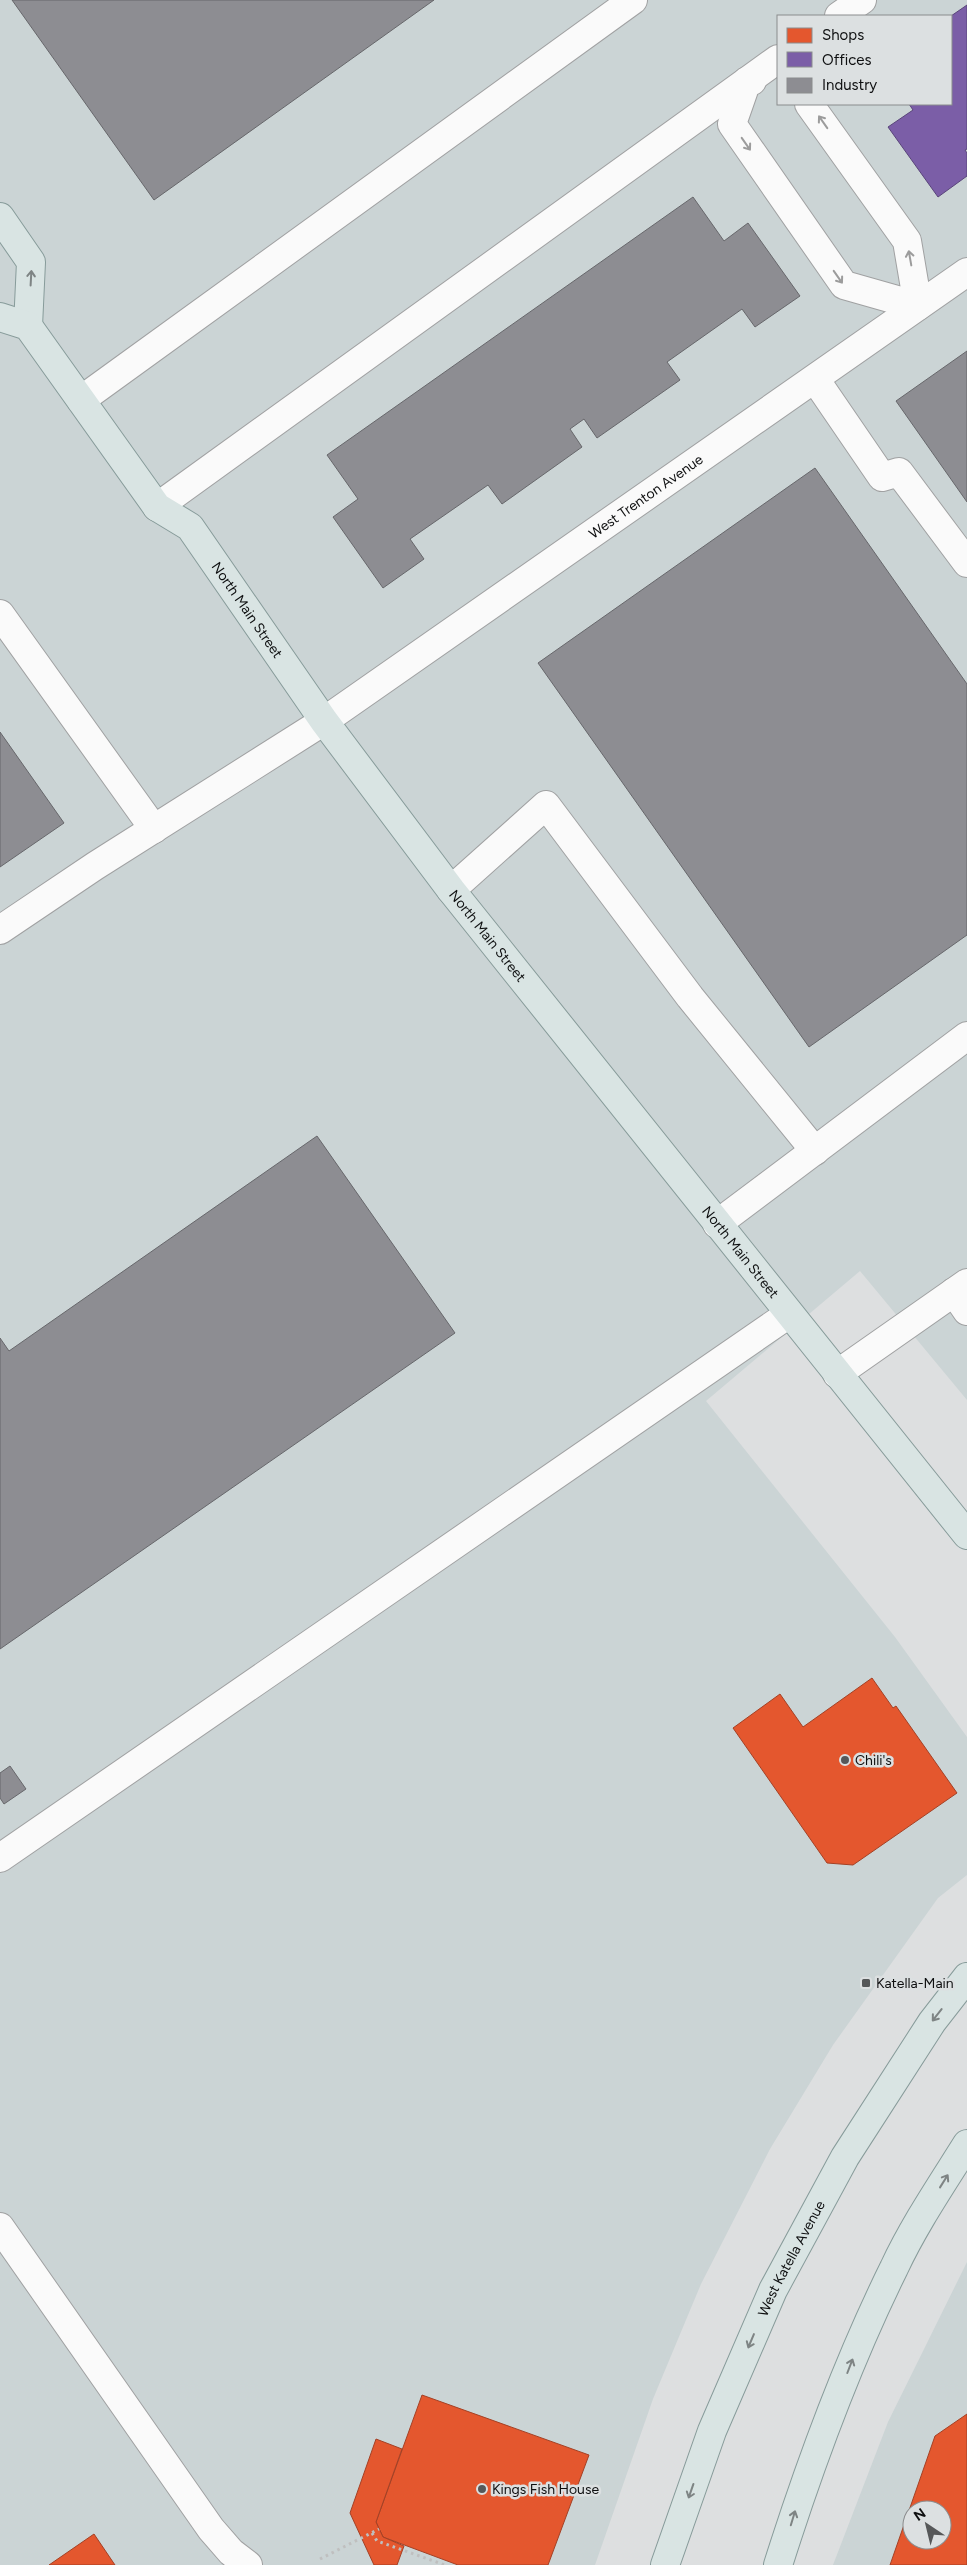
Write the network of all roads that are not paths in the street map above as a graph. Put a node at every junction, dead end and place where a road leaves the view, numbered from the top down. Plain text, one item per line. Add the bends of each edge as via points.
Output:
1 (633, 0) edge
2 (862, 0) edge
3 (840, 15) edge
4 (777, 60) edge
5 (777, 79) edge
6 (747, 81) junction
7 (811, 105) edge
8 (0, 217) edge
9 (967, 272) edge
10 (918, 306) junction
11 (0, 317) edge
12 (28, 326) junction
13 (815, 378) junction
14 (81, 400) junction
15 (158, 507) junction
16 (967, 562) edge
17 (0, 614) edge
18 (324, 721) junction
19 (154, 829) junction
20 (451, 890) junction
21 (0, 930) edge
22 (967, 1036) edge
23 (815, 1151) junction
24 (717, 1224) junction
25 (963, 1295) edge
26 (789, 1314) junction
27 (837, 1374) junction
28 (967, 1535) edge
29 (0, 1858) edge
30 (967, 1976) edge
31 (967, 2144) edge
32 (0, 2227) edge
33 (248, 2565) edge
34 (664, 2565) edge
35 (778, 2565) edge

1 - 14 street
2 - 3 street
4 - 6 street
5 - 6 street
6 -> 10 street via 732,124 844,286
6 - 15 street
10 -> 7 street via 907,241
12 -> 8 main road via 31,262
9 - 10 street, West Trenton Avenue
10 - 13 street, West Trenton Avenue
11 - 12 main road
12 - 14 main road, North Main Street
13 - 16 street via 882,477 899,472
13 - 18 street, West Trenton Avenue
14 - 15 main road, North Main Street
15 - 18 main road, North Main Street via 190,527
17 - 19 street
18 - 19 street, West Trenton Avenue
18 - 20 main road, North Main Street
19 - 21 street, West Trenton Avenue
20 - 23 street via 546,804 690,997
20 - 24 main road, North Main Street
22 - 23 street
23 - 24 street
24 - 26 main road, North Main Street
25 - 27 street
26 - 27 main road, North Main Street
26 - 29 street
27 - 28 main road, North Main Street
30 -> 34 main road, West Katella Avenue via 932,2022 845,2157 773,2290 712,2431
35 -> 31 main road via 800,2495 855,2353 920,2219
32 - 33 street via 211,2529 231,2552

